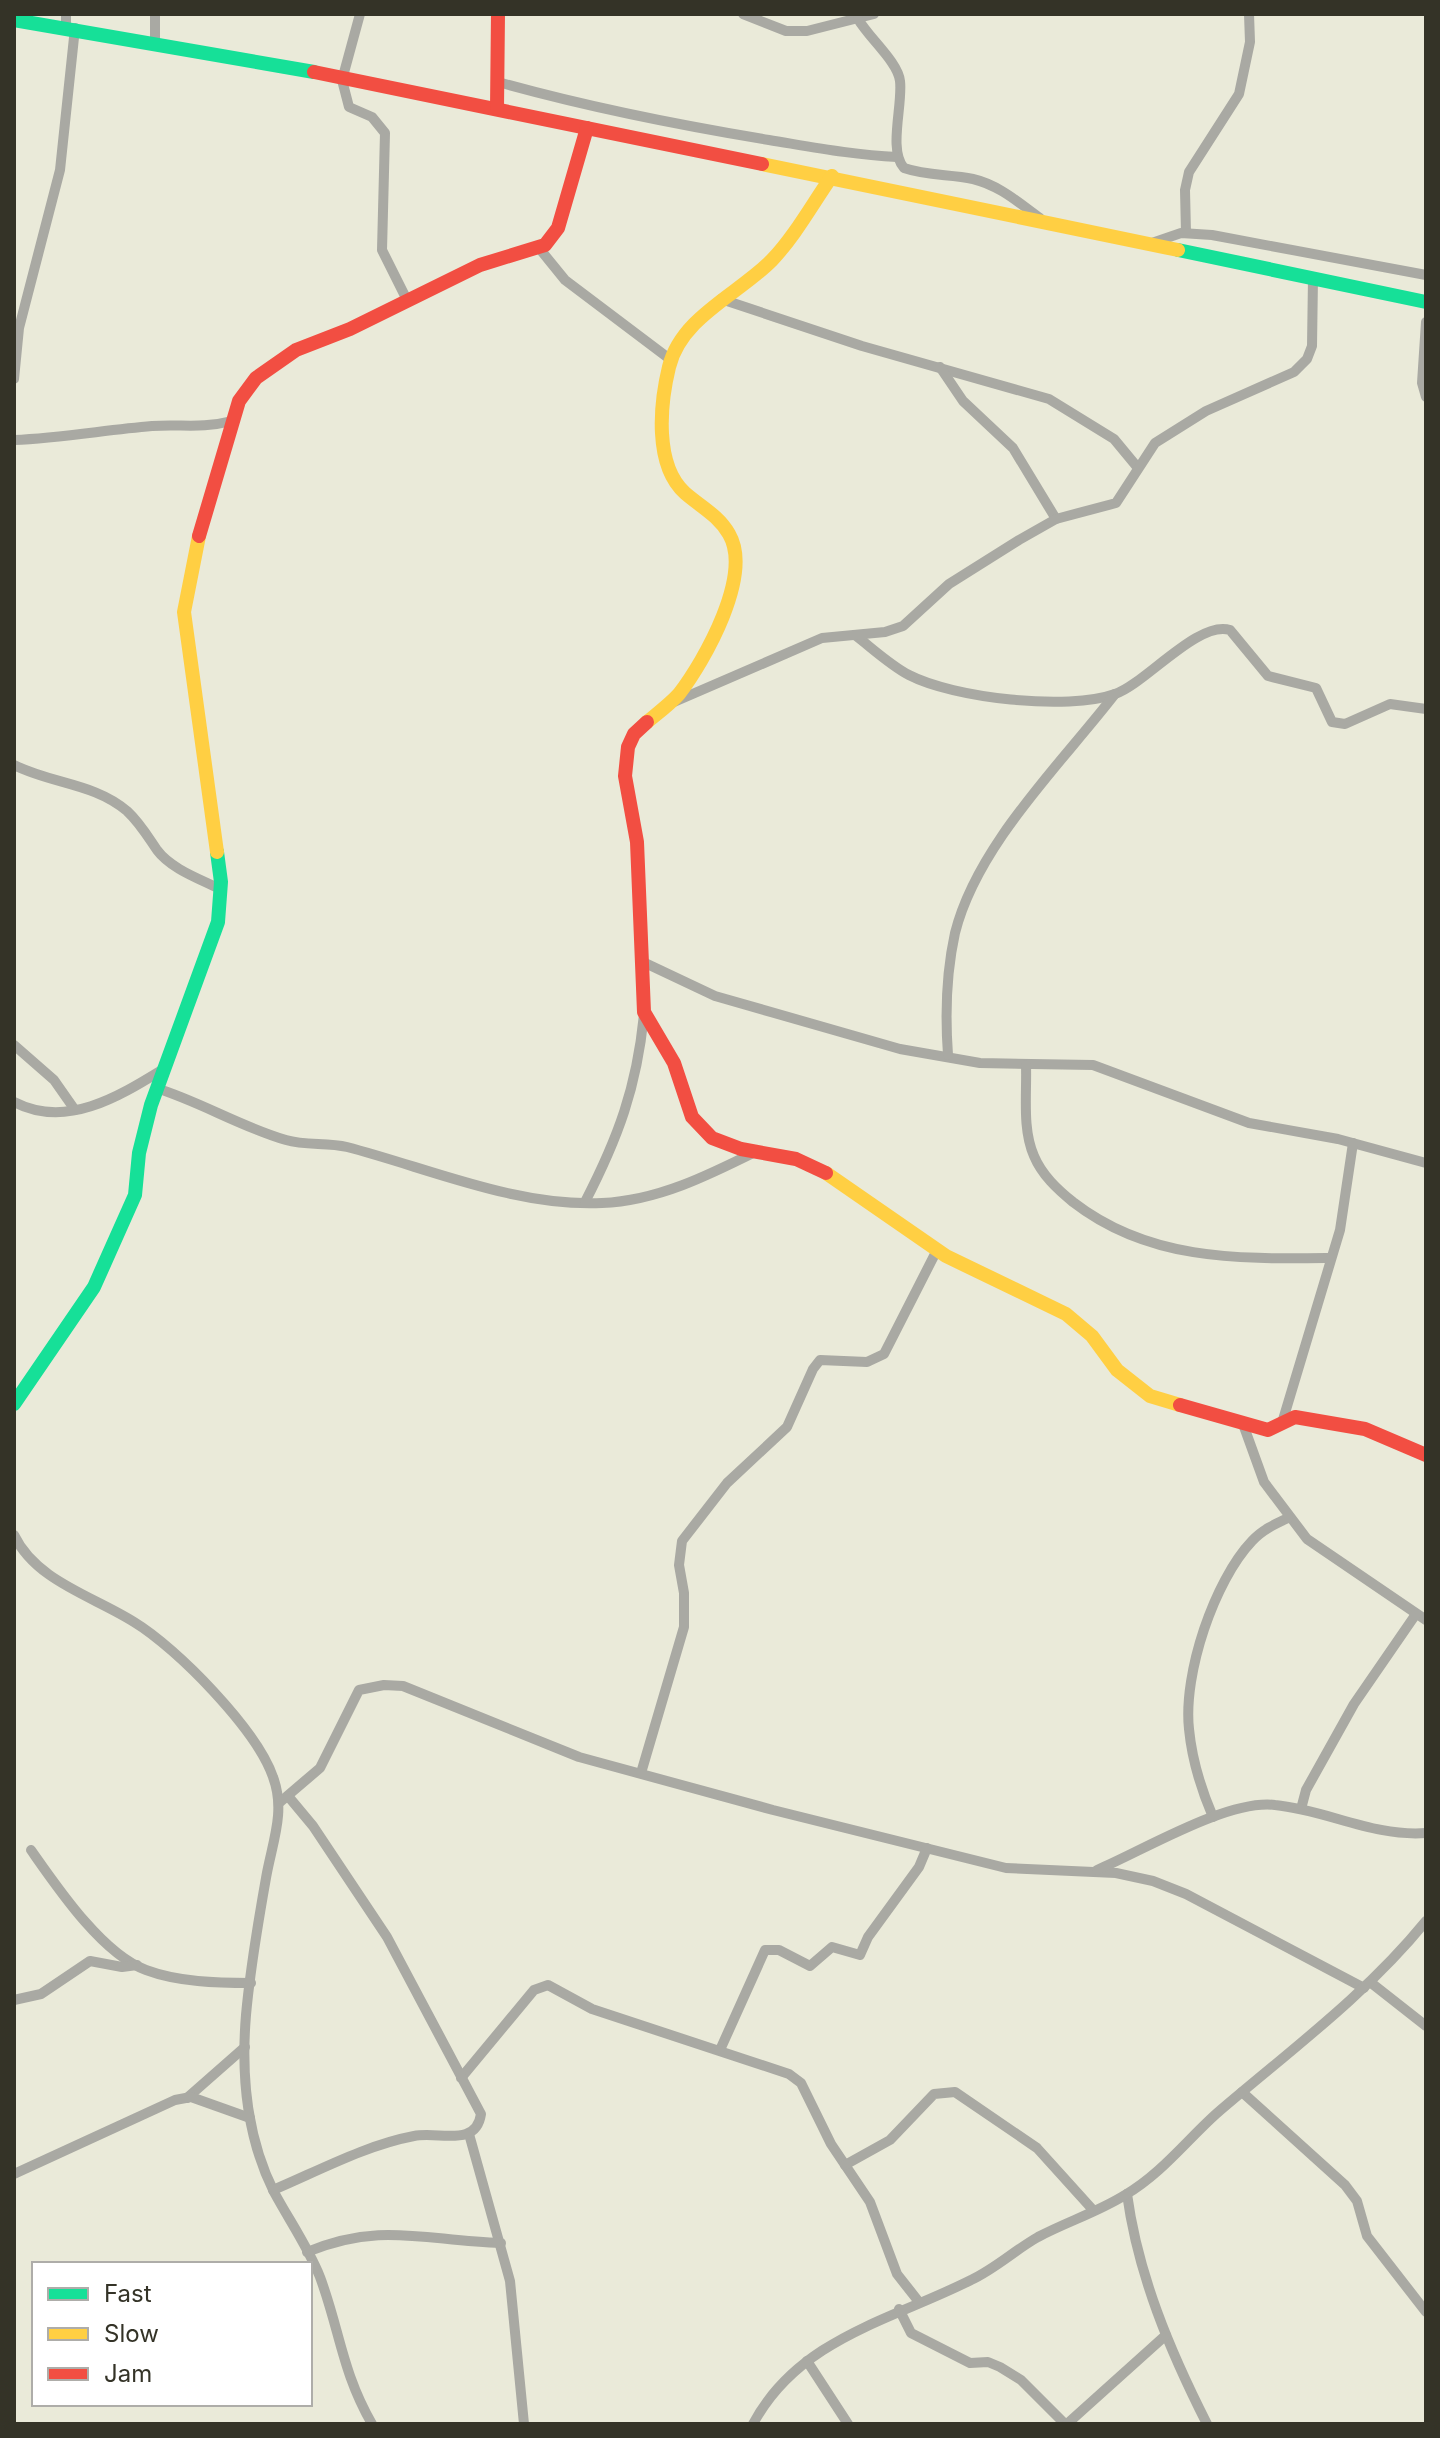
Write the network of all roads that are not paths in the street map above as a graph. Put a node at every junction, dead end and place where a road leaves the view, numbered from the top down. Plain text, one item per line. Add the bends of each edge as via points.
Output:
1 (155, 14) edge
2 (360, 14) edge
3 (498, 14) edge
4 (743, 14) edge
5 (874, 14) edge
6 (1249, 14) edge
7 (858, 19) junction
8 (14, 20) edge
9 (69, 23) edge
10 (155, 41) junction
11 (342, 80) junction
12 (498, 82) junction
13 (497, 108) junction
14 (587, 128) junction
15 (897, 157) junction
16 (832, 176) junction
17 (1040, 218) junction
18 (1186, 233) junction
19 (1149, 244) junction
20 (539, 248) junction
21 (1426, 275) edge
22 (1313, 278) junction
23 (721, 299) junction
24 (408, 302) junction
25 (1426, 302) edge
26 (1426, 322) edge
27 (671, 360) junction
28 (940, 367) junction
29 (14, 379) edge
30 (1426, 397) edge
31 (232, 421) junction
32 (14, 440) edge
33 (1138, 468) junction
34 (1056, 519) junction
35 (855, 635) junction
36 (1115, 694) junction
37 (670, 704) junction
38 (1426, 709) edge
39 (14, 765) edge
40 (220, 889) junction
41 (643, 962) junction
42 (644, 1012) junction
43 (14, 1045) edge
44 (948, 1055) junction
45 (1026, 1065) junction
46 (162, 1070) junction
47 (156, 1088) junction
48 (14, 1102) edge
49 (75, 1110) junction
50 (1353, 1143) junction
51 (759, 1150) junction
52 (1426, 1163) edge
53 (585, 1202) junction
54 (937, 1250) junction
55 (1330, 1258) junction
56 (14, 1404) edge
57 (1282, 1423) junction
58 (1243, 1424) junction
59 (1426, 1455) edge
60 (1288, 1518) junction
61 (14, 1535) edge
62 (1416, 1614) junction
63 (1426, 1620) edge
64 (641, 1773) junction
65 (283, 1799) junction
66 (1301, 1809) junction
67 (1213, 1817) junction
68 (1426, 1833) edge
69 (927, 1848) junction
70 (31, 1850) dead end
71 (1094, 1871) junction
72 (1426, 1921) edge
73 (137, 1965) junction
74 (251, 1983) junction
75 (1367, 1985) junction
76 (14, 2000) edge
77 (1426, 2026) edge
78 (245, 2047) junction
79 (720, 2050) junction
80 (461, 2078) junction
81 (1242, 2092) junction
82 (187, 2098) junction
83 (250, 2118) junction
84 (469, 2134) junction
85 (845, 2165) junction
86 (14, 2174) edge
87 (273, 2190) junction
88 (1127, 2194) junction
89 (1093, 2210) junction
90 (501, 2243) junction
91 (307, 2252) junction
92 (311, 2262) edge
93 (312, 2264) edge
94 (919, 2302) junction
95 (899, 2309) junction
96 (1426, 2312) edge
97 (1166, 2335) junction
98 (807, 2361) junction
99 (372, 2424) edge
100 (524, 2424) edge
101 (753, 2424) edge
102 (848, 2424) edge
103 (1066, 2424) edge
104 (1207, 2424) edge

1 - 10 street
2 - 11 street
3 - 12 street
4 - 7 street via 786,31
5 - 7 street
6 - 18 street via 1250,42 1239,94 1189,172
7 - 15 street via 878,49 891,58 900,78
8 - 9 street
9 - 10 street
9 - 29 street via 60,170 19,328
10 - 11 street
11 - 13 street
11 - 24 street via 349,107 372,117 385,133 382,250
12 - 13 street
12 - 15 street via 722,132
13 - 14 street
14 - 16 street
14 - 20 street via 558,228
15 - 17 street via 904,168 921,174 992,185
16 - 17 street
16 - 23 street via 773,259
17 - 19 street
18 - 19 street
18 - 21 street
19 - 22 street
20 - 24 street via 480,265
20 - 27 street via 565,280
22 - 25 street
22 - 33 street via 1312,346 1307,359 1294,372 1182,425 1155,443
23 - 27 street via 676,346
23 - 28 street
24 - 31 street via 277,360 239,401
26 - 30 street
27 - 37 street via 664,400 665,463 684,492 718,518 731,536 737,558 736,583 698,664
28 - 33 street via 1049,399 1114,439
28 - 34 street via 963,401 1013,448
31 - 32 street
31 - 40 street via 195,546 184,612
33 - 34 street via 1116,503
34 - 35 street via 949,584 903,626
35 - 36 street via 910,676 1013,702
35 - 37 street via 822,638
36 - 38 street via 1172,653 1223,628 1268,676 1316,688 1332,722 1345,724 1390,704
36 - 44 street via 1022,809 969,895 956,932 945,1005
37 - 41 street via 634,734 628,747 625,776 637,842
39 - 40 street via 92,789 127,811 159,853 178,868
40 - 46 street via 218,922
41 - 42 street
41 - 44 street via 715,996 768,1013 900,1049
42 - 51 street via 674,1063 692,1117 712,1138
42 - 53 street via 630,1103
43 - 49 street via 54,1080
44 - 45 street
45 - 50 street via 1093,1065 1249,1123
45 - 55 street via 1033,1155 1061,1192 1097,1221 1135,1240 1171,1249
46 - 47 street
46 - 49 street via 95,1108
47 - 53 street via 288,1141 342,1146 509,1191
47 - 56 street via 139,1153 135,1195 115,1241 94,1287
48 - 49 street via 40,1112
50 - 52 street
50 - 55 street via 1349,1187
51 - 53 street via 676,1188 639,1198
51 - 54 street via 824,1171
54 - 58 street via 1066,1314 1092,1336 1117,1370 1150,1396
54 - 64 street via 884,1354 867,1362 820,1360 787,1427 748,1460 682,1541 684,1627
55 - 57 street
57 - 58 street via 1268,1430
57 - 59 street via 1295,1417 1365,1429
58 - 60 street via 1264,1482
60 - 62 street via 1343,1567
60 - 67 street via 1253,1539 1243,1552 1219,1592 1193,1669 1189,1728 1199,1783
61 - 65 street via 45,1573 138,1624 183,1660 256,1744
62 - 63 street
62 - 66 street via 1354,1704 1306,1790
64 - 65 street via 579,1757 403,1686 384,1685 359,1690 320,1768
64 - 69 street
65 - 74 street
65 - 80 street via 313,1826 387,1937
66 - 67 street via 1244,1806
66 - 68 street via 1398,1835
67 - 71 street
69 - 71 street via 1006,1868
69 - 79 street via 860,1955 832,1947 810,1966 779,1950 765,1950
70 - 73 street via 81,1919
71 - 75 street via 1153,1881 1186,1894
72 - 75 street
73 - 74 street via 178,1977
73 - 76 street via 90,1961 41,1994
74 - 78 street
75 - 77 street
75 - 81 street
78 - 82 street
78 - 83 street
79 - 80 street via 592,2009 548,1985 534,1990
79 - 85 street via 801,2083
80 - 84 street via 481,2114
81 - 88 street
81 - 96 street via 1345,2185 1357,2201 1367,2236
82 - 83 street via 216,2103
82 - 86 street
83 - 87 street
84 - 87 street via 399,2139
84 - 90 street
85 - 89 street via 890,2140 934,2094 955,2092 1037,2148
85 - 94 street via 870,2202 904,2286
87 - 91 street
88 - 89 street
88 - 97 street via 1132,2230
89 - 94 street via 1025,2244 974,2279
90 - 91 street via 376,2232
90 - 100 street via 510,2281
91 - 92 street
93 - 99 street via 330,2306 349,2381
94 - 95 street
95 - 98 street via 832,2342
95 - 103 street via 911,2333 970,2363 1000,2367
97 - 103 street
97 - 104 street
98 - 101 street
98 - 102 street

